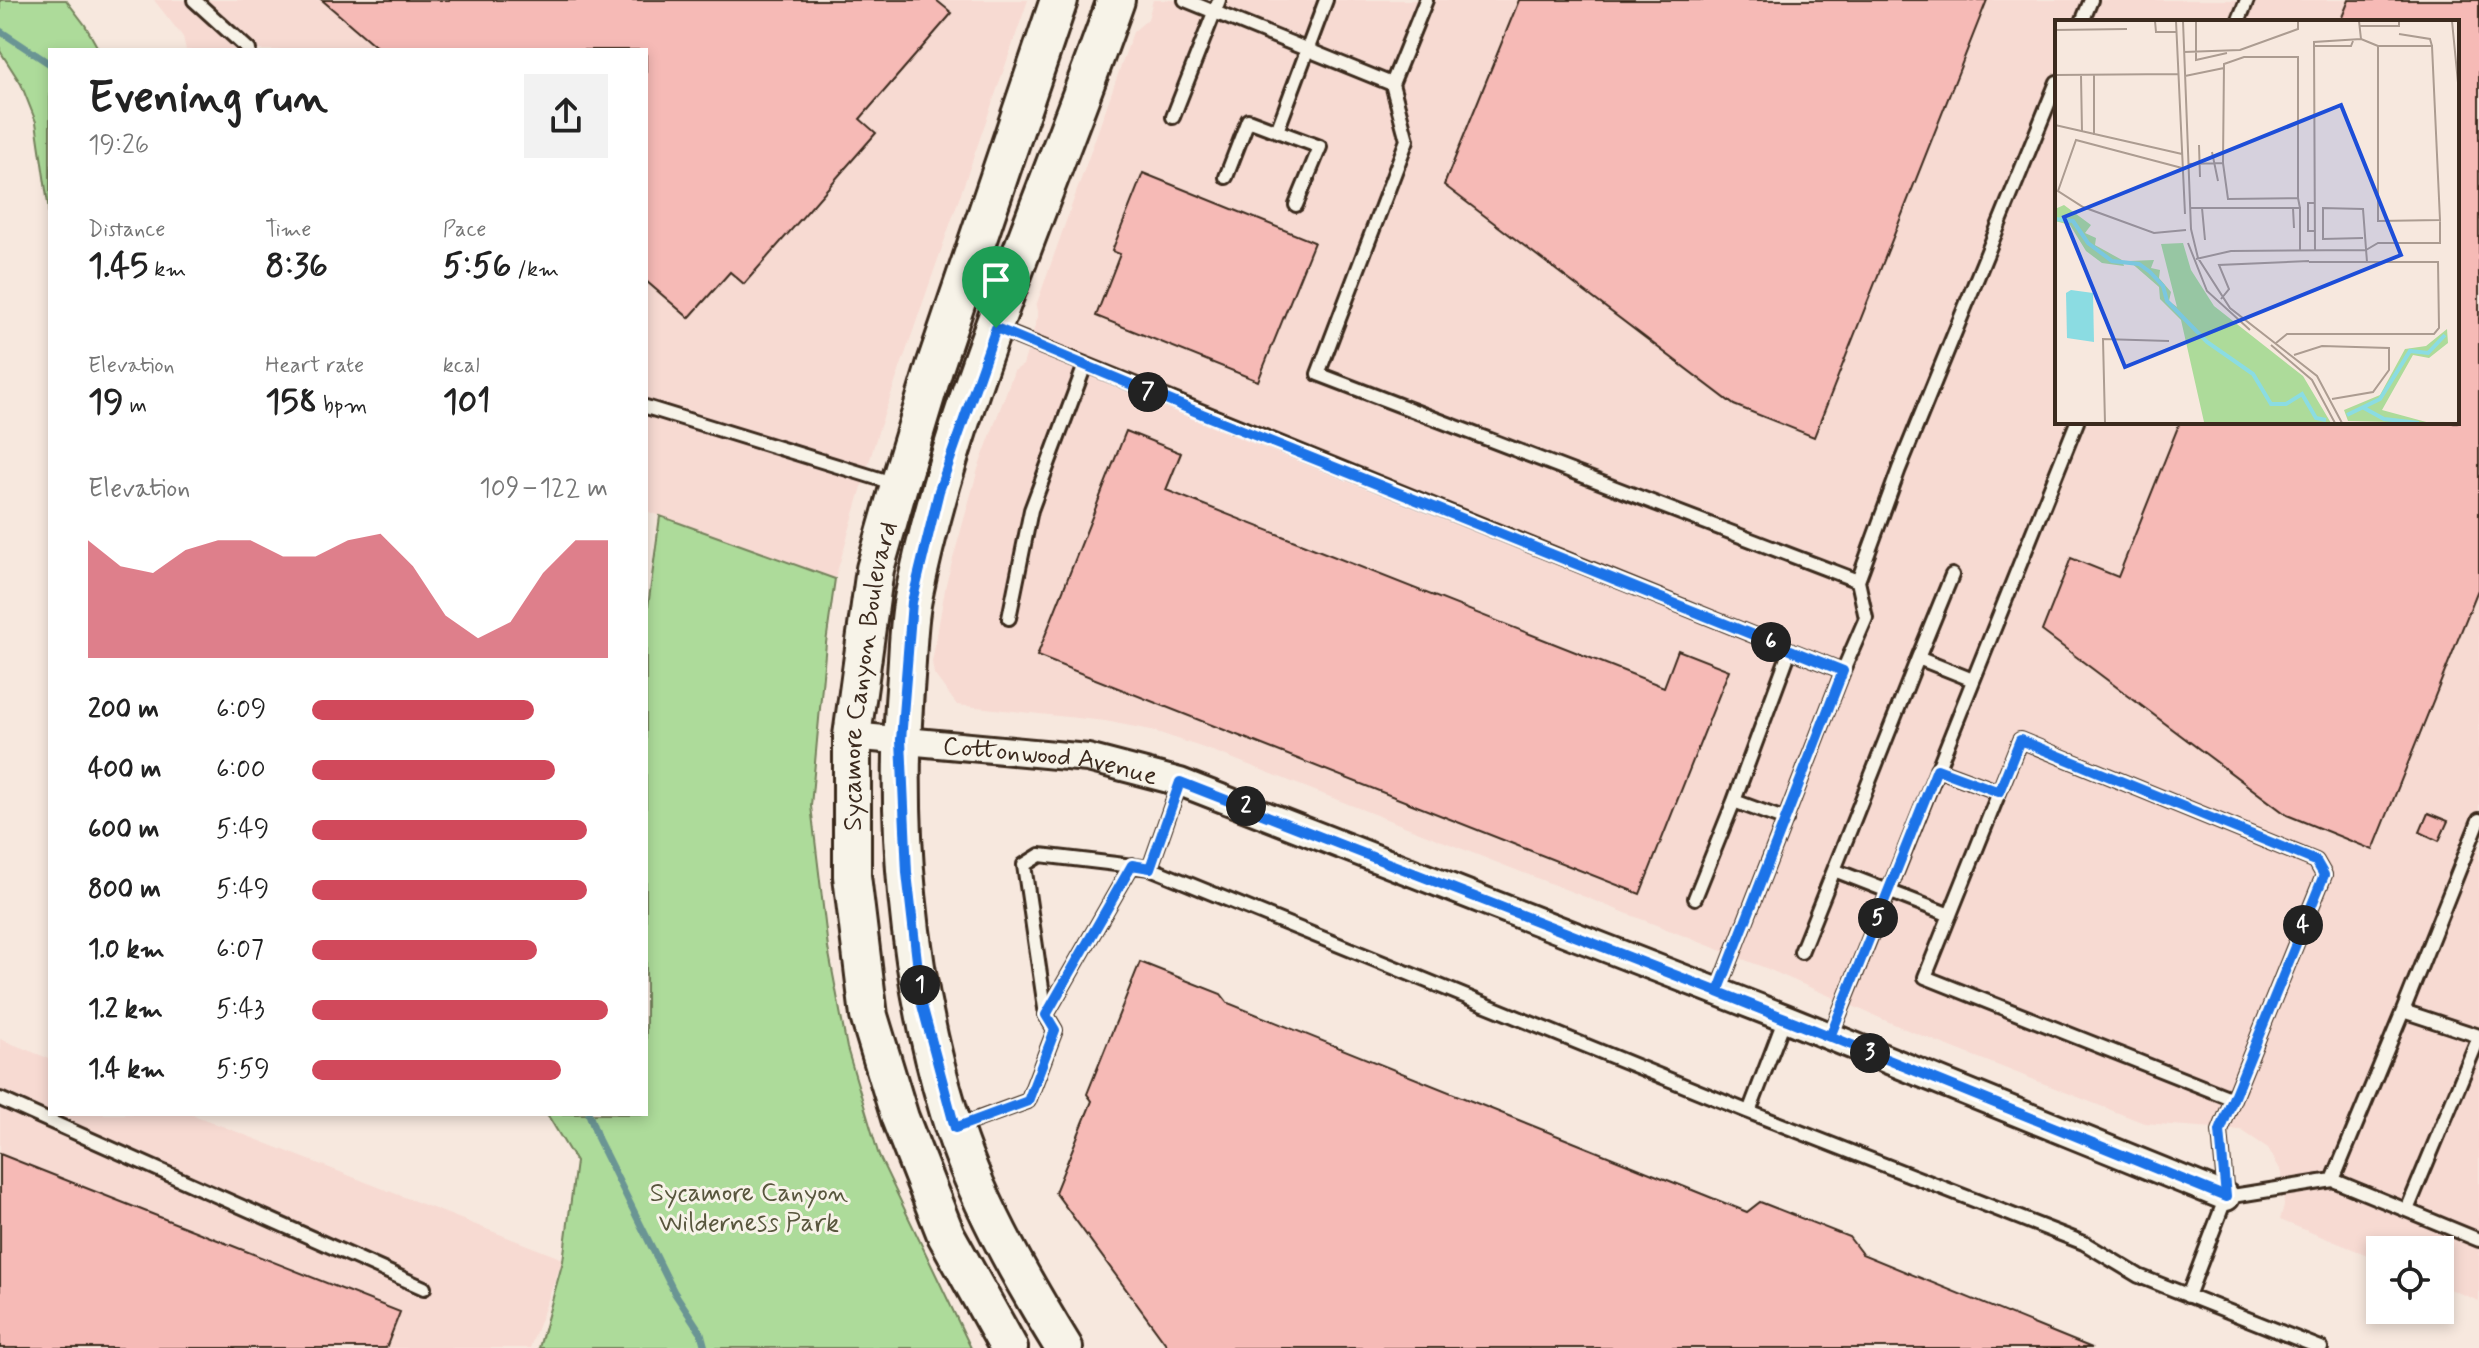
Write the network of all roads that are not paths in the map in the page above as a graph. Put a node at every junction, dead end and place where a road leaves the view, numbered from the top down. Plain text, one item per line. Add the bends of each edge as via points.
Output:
1 (194, 0) edge
2 (1059, 0) edge
3 (1116, 0) edge
4 (1185, 0) edge
5 (1326, 0) edge
6 (1426, 0) edge
7 (2091, 0) edge
8 (2247, 0) edge
9 (1217, 5) edge
10 (2083, 20) edge
11 (2239, 20) edge
12 (247, 48) edge
13 (1308, 49) junction
14 (1392, 84) junction
15 (2055, 87) edge
16 (1173, 117) dead end
17 (1277, 131) junction
18 (1226, 177) dead end
19 (1296, 205) dead end
20 (996, 328) junction
21 (1085, 365) junction
22 (648, 408) edge
23 (2076, 424) edge
24 (899, 485) junction
25 (1952, 575) dead end
26 (1858, 581) junction
27 (1009, 618) dead end
28 (1790, 650) junction
29 (1918, 658) junction
30 (1843, 671) junction
31 (1973, 680) junction
32 (852, 736) junction
33 (901, 740) junction
34 (1937, 769) junction
35 (1180, 782) junction
36 (1999, 792) junction
37 (1734, 801) junction
38 (1786, 820) junction
39 (2479, 820) edge
40 (1132, 865) junction
41 (1150, 868) junction
42 (1834, 870) junction
43 (1889, 891) junction
44 (1695, 898) dead end
45 (1950, 915) junction
46 (1801, 952) dead end
47 (1718, 992) junction
48 (2403, 1011) junction
49 (1046, 1015) junction
50 (1785, 1018) junction
51 (2479, 1036) edge
52 (1830, 1037) junction
53 (0, 1099) edge
54 (2233, 1099) junction
55 (1749, 1112) junction
56 (955, 1128) junction
57 (2333, 1180) junction
58 (2226, 1197) junction
59 (2407, 1210) junction
60 (2479, 1240) edge
61 (424, 1288) dead end
62 (2188, 1296) junction
63 (1009, 1348) edge
64 (1064, 1348) edge
65 (2321, 1348) edge

1 - 12 lane
2 - 24 main road, Sycamore Canyon Boulevard
3 - 20 main road, Sycamore Canyon Boulevard
4 - 9 lane
5 - 13 lane
6 - 14 lane
7 - 10 lane
8 - 11 lane
9 - 13 lane
9 - 16 lane
13 - 14 lane
13 - 17 lane
14 - 26 lane via 1407,140 1318,374
15 - 26 lane
17 - 18 lane via 1248,120
17 - 19 lane via 1320,147
20 - 21 lane
20 - 33 main road, Sycamore Canyon Boulevard via 939,491 912,602
21 - 27 lane via 1031,510
21 - 28 lane
22 - 24 lane
23 - 31 lane
24 - 32 main road, Sycamore Canyon Boulevard via 875,569
25 - 29 lane
26 - 30 lane via 1866,618
28 - 30 lane
28 - 37 lane
29 - 31 lane
29 - 42 lane
30 - 38 lane
31 - 34 lane
32 - 33 street, Cottonwood Avenue
32 - 63 main road, Sycamore Canyon Boulevard via 852,876 869,1016 900,1118 946,1235
33 - 35 street, Cottonwood Avenue via 1088,758
33 - 56 main road, Sycamore Canyon Boulevard via 907,873 922,1005
34 - 36 lane
34 - 43 lane
35 - 41 lane
35 - 47 street, Cottonwood Avenue
36 - 45 lane
36 - 54 lane via 2020,740 2316,861 2324,875
37 - 38 lane
37 - 44 lane
38 - 47 lane
39 - 48 lane
40 - 41 lane
40 - 49 lane
40 - 49 lane via 1040,855 1024,865
41 - 55 lane
42 - 43 lane
42 - 46 lane
43 - 45 lane
43 - 52 lane
45 - 54 lane via 1925,977
47 - 50 street, Cottonwood Avenue
48 - 51 lane
48 - 57 lane
49 - 56 lane via 1055,1030 1028,1101
50 - 52 street, Cottonwood Avenue
50 - 55 lane
51 - 59 lane
52 - 58 street, Cottonwood Avenue
53 - 61 lane
54 - 58 lane via 2220,1131
55 - 62 lane via 2084,1243 2139,1276
56 - 64 main road, Sycamore Canyon Boulevard via 991,1219
57 - 58 lane
57 - 59 lane
58 - 62 lane
59 - 60 lane
62 - 65 lane

